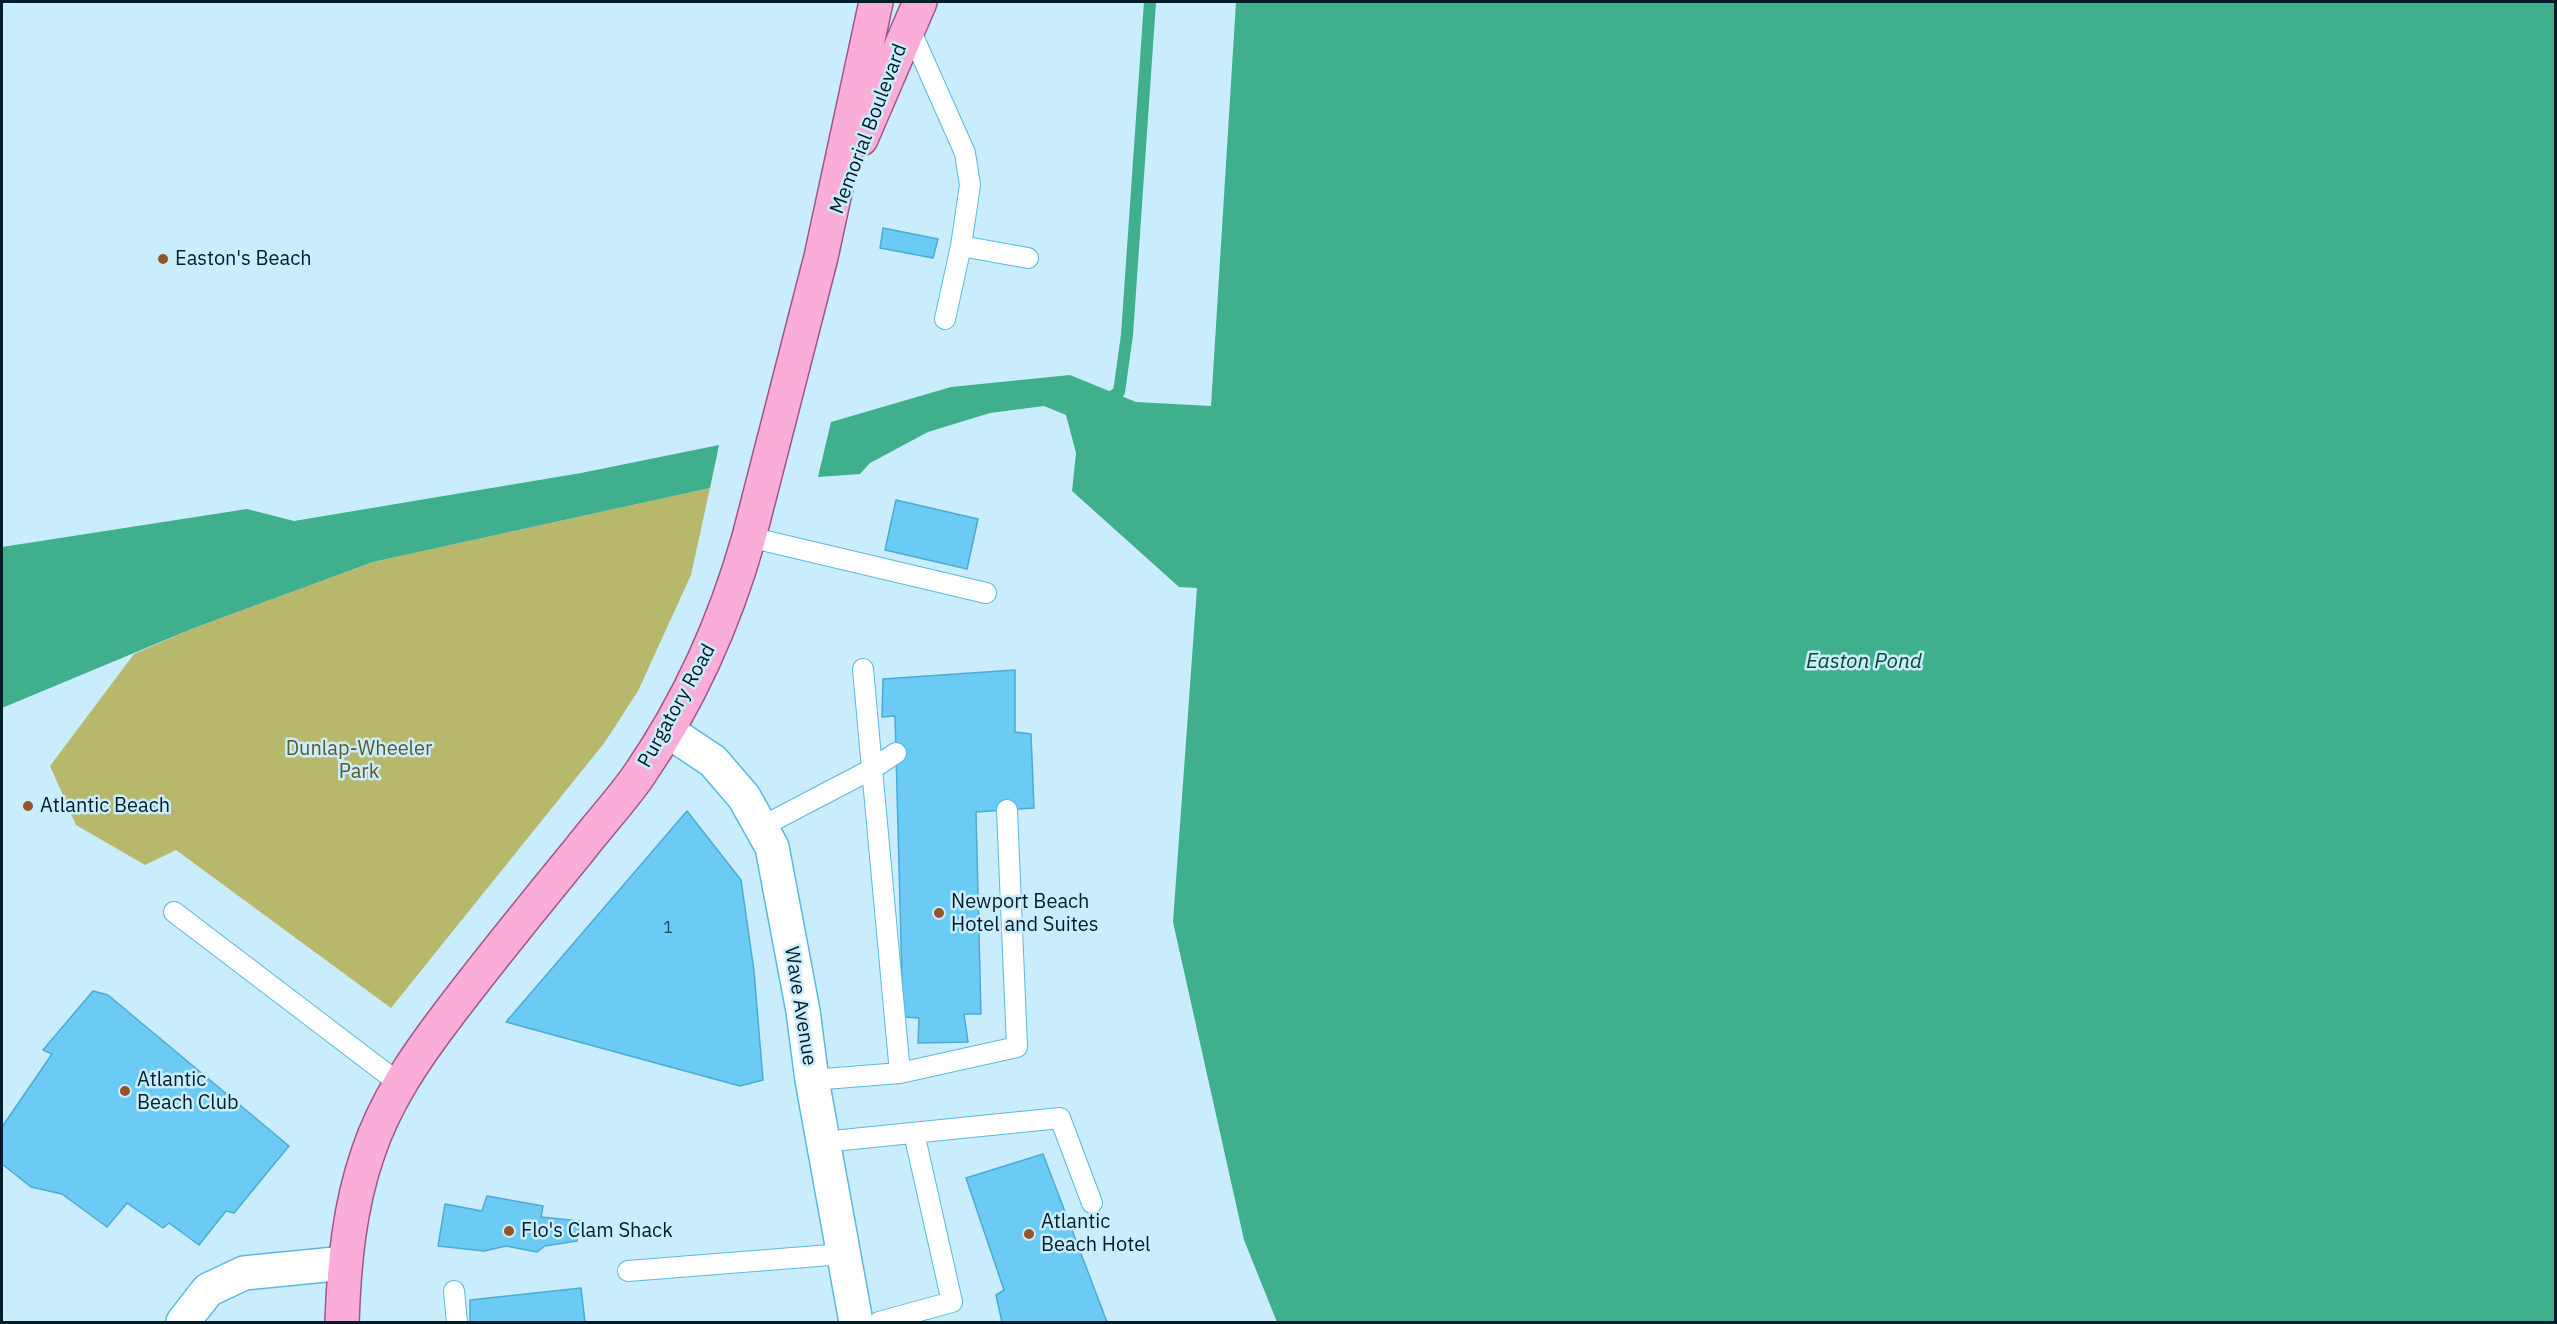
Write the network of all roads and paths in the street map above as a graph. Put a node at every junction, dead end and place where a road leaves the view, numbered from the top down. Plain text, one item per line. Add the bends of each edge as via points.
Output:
1 (876, 2) edge
2 (915, 14) edge
3 (961, 246) junction
4 (821, 257) junction
5 (1028, 258) dead end
6 (945, 319) dead end
7 (789, 377) joint
8 (749, 537) junction
9 (986, 593) dead end
10 (863, 669) dead end
11 (668, 731) junction
12 (896, 753) dead end
13 (872, 769) junction
14 (1007, 810) dead end
15 (761, 827) junction
16 (174, 912) dead end
17 (900, 1073) junction
18 (812, 1080) junction
19 (400, 1084) junction
20 (914, 1133) junction
21 (823, 1142) junction
22 (1092, 1203) dead end
23 (843, 1254) junction
24 (345, 1263) junction
25 (628, 1271) dead end
26 (454, 1291) dead end
27 (183, 1323) edge
28 (342, 1323) edge
29 (457, 1323) edge
30 (856, 1323) edge
31 (879, 1323) edge

1 - 4 main road, Memorial Boulevard
2 - 3 lane via 965,153 970,185
2 - 4 main road, Memorial Boulevard via 859,145
3 - 5 lane
3 - 6 lane
4 - 7 main road, Memorial Boulevard
7 - 8 main road, Purgatory Road
8 - 9 lane
8 - 11 main road, Purgatory Road via 713,643
10 - 13 lane
11 - 15 street, Wave Avenue via 713,761 744,797
11 - 19 main road, Purgatory Road via 638,777 448,1015
12 - 13 lane
13 - 15 lane
13 - 17 lane
14 - 17 lane via 1017,1047
15 - 18 street, Wave Avenue via 772,847
16 - 19 lane
17 - 18 lane
18 - 21 street, Wave Avenue
19 - 24 main road, Purgatory Road via 368,1151
20 - 21 lane
20 - 22 lane via 1060,1118
20 - 31 lane via 952,1302
21 - 23 street, Wave Avenue
23 - 25 lane
23 - 30 street, Wave Avenue
24 - 27 street via 244,1273 208,1290
24 - 28 main road, Purgatory Road
26 - 29 lane

